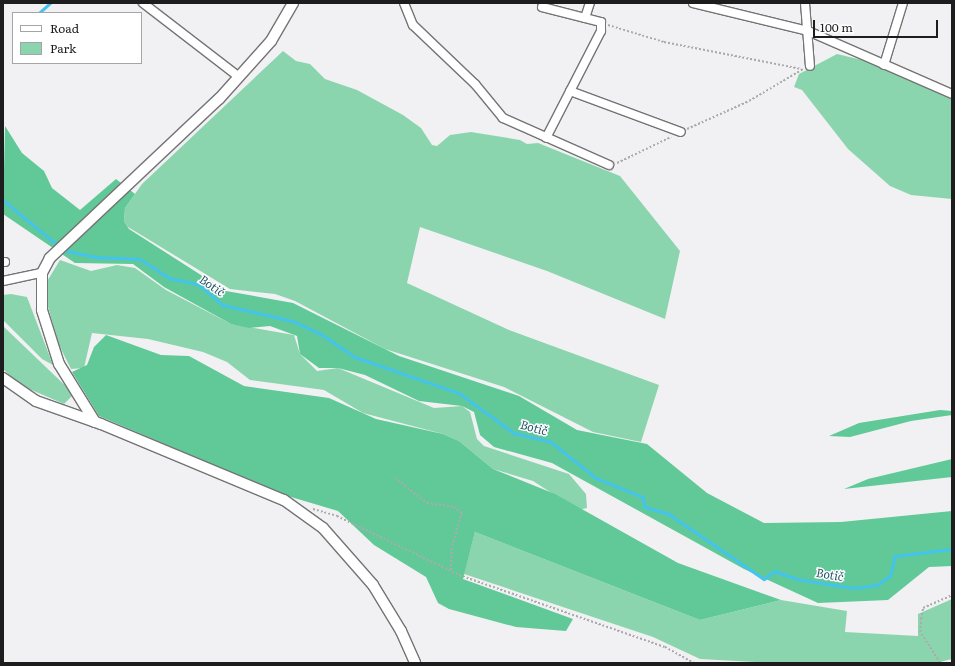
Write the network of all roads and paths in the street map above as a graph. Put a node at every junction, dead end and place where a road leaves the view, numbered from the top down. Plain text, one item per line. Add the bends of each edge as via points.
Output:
1 (143, 3) edge
2 (293, 3) edge
3 (404, 3) edge
4 (590, 3) edge
5 (693, 3) edge
6 (805, 3) edge
7 (904, 3) edge
8 (542, 7) dead end
9 (585, 18) junction
10 (601, 22) junction
11 (808, 30) junction
12 (884, 65) junction
13 (806, 67) junction
14 (239, 77) junction
15 (570, 91) junction
16 (952, 94) edge
17 (681, 132) junction
18 (546, 138) junction
19 (609, 165) joint
20 (42, 273) junction
21 (3, 281) edge
22 (3, 378) edge
23 (95, 422) junction
24 (395, 478) dead end
25 (307, 507) dead end
26 (450, 571) junction
27 (952, 595) edge
28 (415, 663) edge
29 (694, 663) edge
30 (940, 663) edge

1 - 14 street
2 - 14 street via 271,41
3 - 18 street via 413,25 475,84 496,111
4 - 9 street
5 - 11 street
6 - 11 street
7 - 12 street
8 - 9 street
9 - 10 street
10 - 13 path via 664,42
10 - 15 street via 601,31
11 - 12 street
11 - 13 street
12 - 16 street via 926,80
13 - 17 path via 749,101
14 - 20 street via 50,258
15 - 17 street
15 - 18 street
17 - 19 path
18 - 19 street
20 - 21 street
20 - 23 street via 42,310 59,364
22 - 23 street via 36,401
23 - 28 street via 284,500 323,528 373,585 401,631
24 - 26 path via 428,504 454,507 462,513 452,548
25 - 26 path via 337,516
26 - 29 path via 666,647
27 - 30 path via 923,608 921,619 920,632

